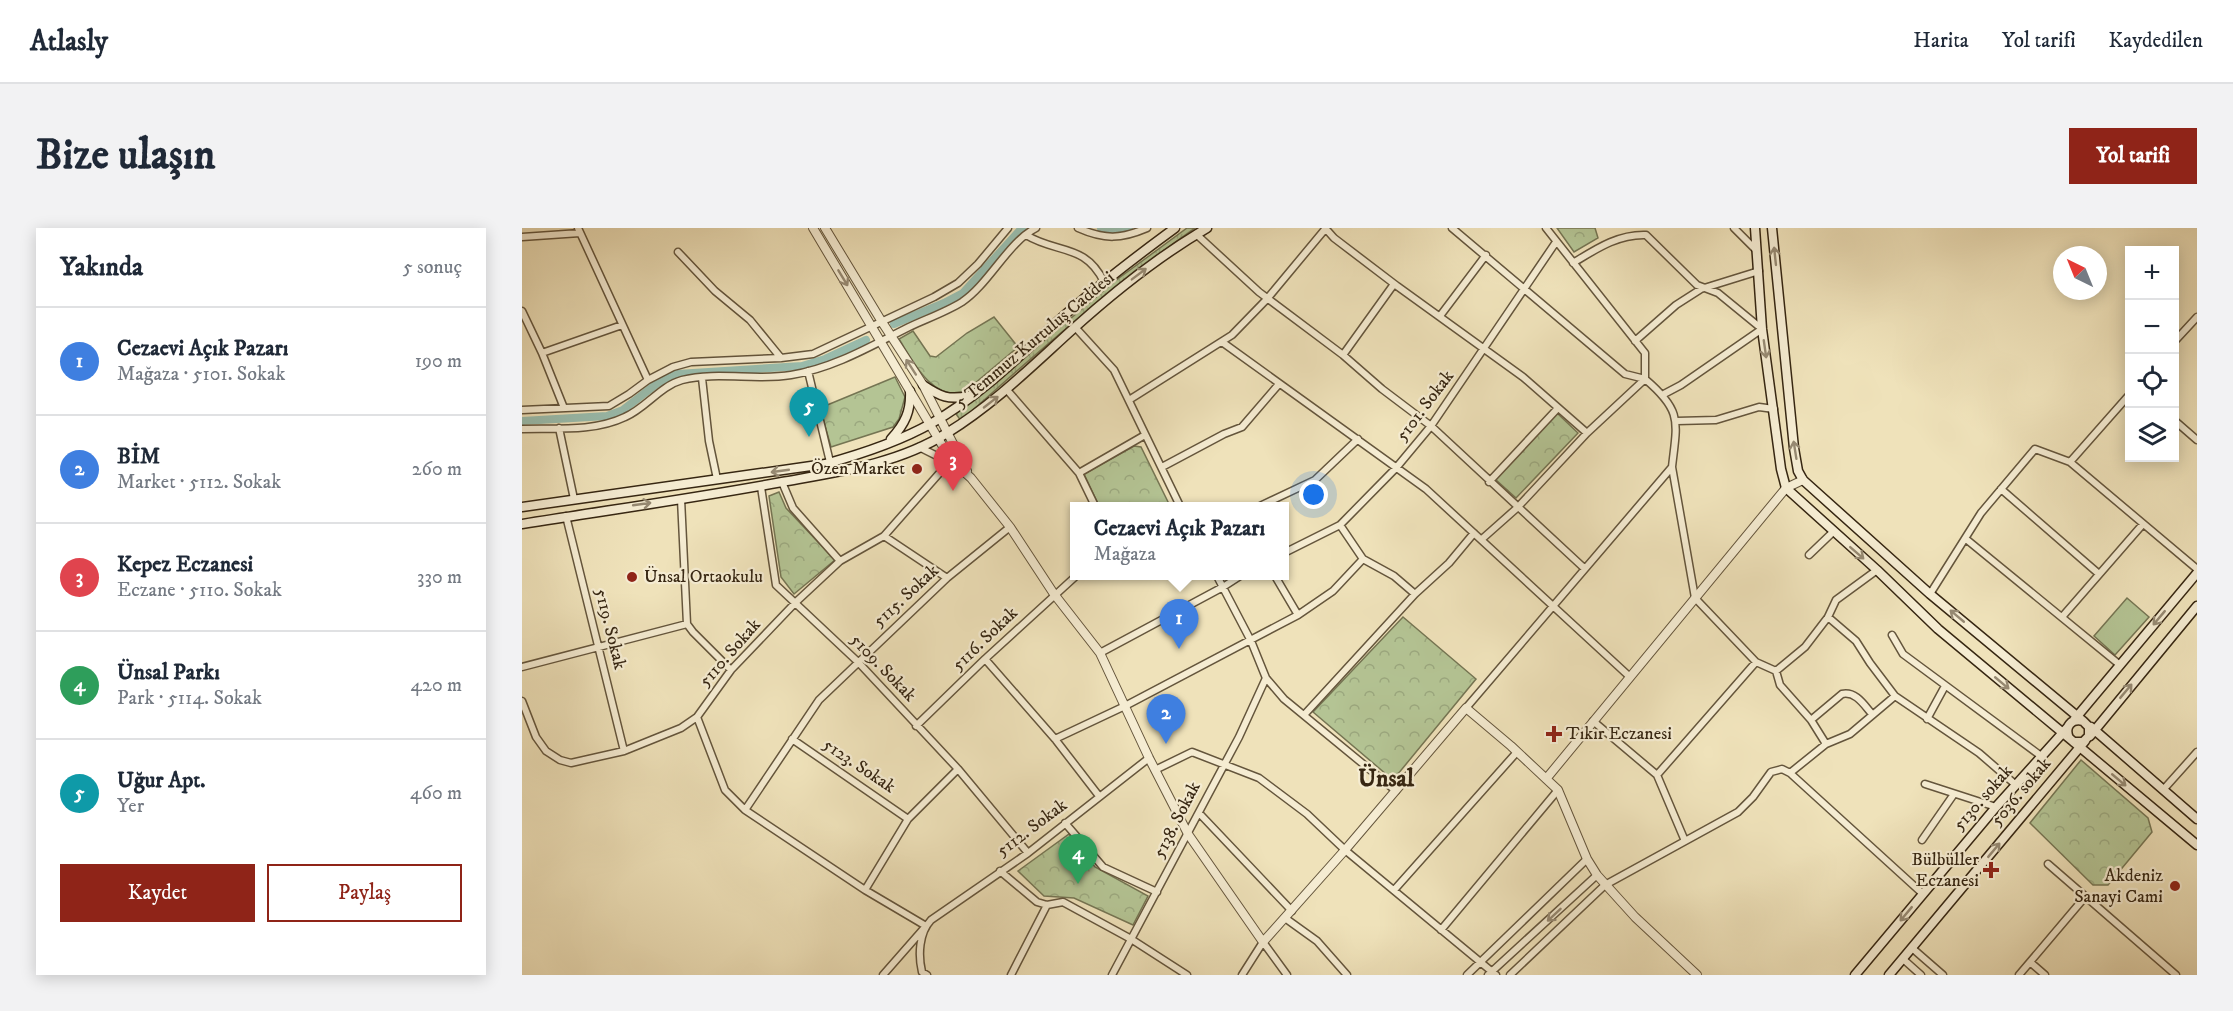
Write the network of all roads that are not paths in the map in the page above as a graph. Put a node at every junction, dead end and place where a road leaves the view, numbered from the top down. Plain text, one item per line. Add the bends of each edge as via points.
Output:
1 (813, 228) edge
2 (825, 228) edge
3 (1008, 228) edge
4 (1036, 228) edge
5 (1078, 228) edge
6 (1147, 228) edge
7 (1175, 228) edge
8 (1207, 228) edge
9 (1452, 228) edge
10 (1546, 228) edge
11 (1734, 228) edge
12 (1755, 228) edge
13 (1772, 228) edge
14 (1326, 229) edge
15 (579, 231) edge
16 (1196, 234) junction
17 (1026, 235) junction
18 (522, 237) edge
19 (1556, 242) junction
20 (678, 252) dead end
21 (1758, 253) junction
22 (1486, 255) junction
23 (1573, 263) junction
24 (1759, 271) junction
25 (1104, 282) junction
26 (1394, 284) junction
27 (1706, 288) junction
28 (1522, 289) junction
29 (1267, 299) junction
30 (522, 310) edge
31 (1440, 316) junction
32 (2197, 317) edge
33 (882, 322) junction
34 (622, 325) junction
35 (2194, 325) edge
36 (871, 326) junction
37 (1075, 327) junction
38 (1762, 329) junction
39 (891, 337) junction
40 (2179, 338) edge
41 (1635, 341) junction
42 (880, 342) junction
43 (1222, 342) junction
44 (1484, 349) junction
45 (542, 353) junction
46 (1343, 355) junction
47 (781, 358) junction
48 (808, 371) junction
49 (702, 378) junction
50 (1645, 379) junction
51 (648, 380) junction
52 (1279, 384) junction
53 (923, 385) junction
54 (1007, 390) junction
55 (910, 391) junction
56 (976, 394) junction
57 (1664, 394) junction
58 (1129, 400) junction
59 (2125, 400) edge
60 (564, 408) junction
61 (1558, 408) junction
62 (1774, 409) junction
63 (522, 410) edge
64 (941, 417) junction
65 (1677, 421) junction
66 (929, 424) junction
67 (2179, 424) edge
68 (1431, 426) junction
69 (559, 428) junction
70 (522, 429) edge
71 (949, 432) junction
72 (1587, 433) junction
73 (1145, 435) junction
74 (938, 439) junction
75 (1358, 439) junction
76 (2197, 440) edge
77 (890, 441) junction
78 (919, 447) junction
79 (950, 461) junction
80 (830, 462) junction
81 (2070, 462) junction
82 (1162, 467) junction
83 (1672, 467) junction
84 (1396, 468) junction
85 (1079, 473) junction
86 (971, 478) junction
87 (717, 479) junction
88 (1803, 480) junction
89 (782, 482) junction
90 (1490, 482) junction
91 (760, 487) junction
92 (1786, 488) junction
93 (2001, 489) junction
94 (612, 494) junction
95 (574, 499) junction
96 (681, 499) junction
97 (1093, 502) edge
98 (1178, 502) edge
99 (1270, 502) edge
100 (522, 507) edge
101 (1517, 508) junction
102 (612, 509) junction
103 (566, 516) junction
104 (522, 524) edge
105 (2143, 524) junction
106 (1340, 525) junction
107 (1010, 527) junction
108 (1833, 532) junction
109 (1474, 533) junction
110 (884, 536) junction
111 (1482, 539) junction
112 (1966, 539) junction
113 (1289, 550) edge
114 (1809, 555) dead end
115 (1364, 559) junction
116 (840, 561) junction
117 (1584, 568) junction
118 (2197, 568) edge
119 (1877, 570) junction
120 (2197, 573) edge
121 (2099, 574) junction
122 (947, 578) junction
123 (1071, 580) edge
124 (1219, 580) edge
125 (1233, 580) edge
126 (1277, 580) edge
127 (1223, 587) junction
128 (1054, 594) junction
129 (1416, 594) junction
130 (1930, 594) junction
131 (1695, 598) junction
132 (796, 602) junction
133 (1554, 606) junction
134 (2197, 606) edge
135 (1298, 615) junction
136 (1828, 617) junction
137 (2062, 617) junction
138 (687, 624) junction
139 (1892, 635) dead end
140 (1251, 641) junction
141 (599, 647) junction
142 (1100, 653) junction
143 (985, 659) junction
144 (858, 662) junction
145 (1756, 662) junction
146 (2120, 665) junction
147 (522, 667) edge
148 (731, 670) junction
149 (1776, 671) junction
150 (1630, 677) junction
151 (1266, 678) junction
152 (1945, 686) junction
153 (1895, 696) junction
154 (522, 701) edge
155 (1125, 706) junction
156 (1466, 708) junction
157 (1872, 714) junction
158 (1304, 715) junction
159 (697, 717) junction
160 (1927, 719) junction
161 (1811, 720) junction
162 (1593, 722) junction
163 (916, 726) junction
164 (2079, 731) junction
165 (792, 738) junction
166 (1055, 739) junction
167 (1826, 744) junction
168 (624, 750) junction
169 (1517, 752) junction
170 (2197, 752) edge
171 (2041, 756) junction
172 (1149, 758) junction
173 (1223, 763) junction
174 (958, 769) junction
175 (1155, 770) junction
176 (1790, 772) junction
177 (1658, 775) junction
178 (1546, 779) junction
179 (1925, 784) dead end
180 (2016, 785) junction
181 (1396, 790) junction
182 (1558, 790) junction
183 (2163, 790) junction
184 (1954, 794) junction
185 (1099, 796) junction
186 (1996, 807) junction
187 (745, 810) junction
188 (1199, 813) junction
189 (908, 819) junction
190 (2197, 819) edge
191 (1065, 823) junction
192 (1188, 834) junction
193 (1922, 840) dead end
194 (1685, 841) junction
195 (2197, 845) edge
196 (1346, 850) junction
197 (1028, 853) junction
198 (1587, 859) junction
199 (2048, 864) dead end
200 (1000, 872) junction
201 (1597, 875) junction
202 (1605, 885) junction
203 (1395, 889) junction
204 (865, 890) junction
205 (1157, 892) junction
206 (1923, 894) junction
207 (2085, 897) junction
208 (1047, 905) junction
209 (1292, 911) junction
210 (1285, 918) junction
211 (926, 926) junction
212 (1441, 930) junction
213 (1131, 939) junction
214 (1263, 942) junction
215 (1912, 948) junction
216 (1903, 959) junction
217 (2030, 962) junction
218 (1481, 963) junction
219 (1492, 974) edge
220 (883, 975) edge
221 (927, 975) edge
222 (1011, 975) edge
223 (1112, 975) edge
224 (1187, 975) edge
225 (1242, 975) edge
226 (1287, 975) edge
227 (1347, 975) edge
228 (1467, 975) edge
229 (1510, 975) edge
230 (1696, 975) edge
231 (1855, 975) edge
232 (1889, 975) edge
233 (1921, 975) edge
234 (1943, 975) edge
235 (2019, 975) edge
236 (2045, 975) edge
237 (2176, 975) edge

1 -> 36 street
2 - 33 street
3 - 33 street via 958,283
4 - 17 street
5 - 6 street via 1116,238
7 - 25 main road, 5 Temmuz Kurtuluş Caddesi
8 - 16 main road, 5 Temmuz Kurtuluş Caddesi
9 - 22 street
10 - 19 street
11 - 21 street
12 - 21 main road
88 -> 13 main road via 1794,447
14 - 26 street
14 - 29 street
15 - 18 street
15 - 34 street
16 - 29 street
37 -> 16 main road, 5 Temmuz Kurtuluş Caddesi
17 - 25 street via 1082,255 1098,269
17 - 39 street via 962,302
19 - 23 street
19 - 28 street, 5101. Sokak
20 - 47 street via 708,285 750,320
21 - 24 main road
22 - 28 street
22 - 31 street
23 - 27 street via 1602,244 1633,234 1646,235 1697,285
23 - 41 street
24 - 27 street
24 - 38 main road
25 - 56 main road, 5 Temmuz Kurtuluş Caddesi
26 - 31 street
26 - 46 street
27 - 38 street via 1718,293
27 - 41 street via 1676,305
28 - 44 street, 5101. Sokak
28 - 50 street via 1625,374
29 - 43 street
29 - 46 street
30 - 45 street
31 - 44 street
32 - 35 street
33 - 36 street
33 - 39 street
34 - 45 street
34 - 51 street
35 - 40 street
36 - 42 street
36 - 47 street via 813,354
37 - 54 main road, 5 Temmuz Kurtuluş Caddesi
37 - 58 street via 1114,370
38 - 57 street
38 -> 62 main road
39 - 42 street
53 -> 39 street
41 - 50 street via 1645,353
42 - 48 street
42 - 55 street
43 - 52 street
43 - 58 street
44 - 61 street
44 - 68 street, 5101. Sokak
45 - 60 street
46 - 68 street
47 - 51 street via 691,362
48 - 49 street via 790,376
48 - 80 street
49 - 69 street via 682,380 626,417 606,424
49 - 87 street via 708,441
50 - 57 street
50 - 72 street
51 - 60 street via 609,406
52 - 75 street
52 - 82 street via 1242,427
53 - 56 main road via 939,396 953,399
53 - 64 street
71 -> 54 main road, 5 Temmuz Kurtuluş Caddesi
54 - 85 street
55 - 66 street
55 - 77 main road via 906,420
56 - 64 main road, 5 Temmuz Kurtuluş Caddesi
57 - 65 street
58 - 73 street
59 - 81 street
60 - 63 street
61 - 72 street
61 - 90 street
62 - 65 street via 1759,407 1716,420
62 - 92 main road via 1780,469
64 - 66 main road, 5 Temmuz Kurtuluş Caddesi
64 - 71 street
65 - 83 street
66 - 74 street
66 - 77 main road, 5 Temmuz Kurtuluş Caddesi
67 - 76 street
68 - 84 street, 5101. Sokak
68 - 90 street
69 - 70 street
69 - 95 street
71 - 74 main road, 5 Temmuz Kurtuluş Caddesi
71 - 86 street
72 - 101 street
73 - 82 street
73 - 85 street
74 - 78 main road, 5 Temmuz Kurtuluş Caddesi
74 - 79 street
75 - 84 street
75 - 99 street via 1315,480
77 - 80 main road, 5 Temmuz Kurtuluş Caddesi
78 - 79 street
78 - 89 main road, 5 Temmuz Kurtuluş Caddesi via 837,473
79 - 86 street
79 - 110 street, 5110. Sokak
80 -> 87 main road, 5 Temmuz Kurtuluş Caddesi
81 - 93 street via 2035,449
81 - 105 street
82 - 98 street
83 - 117 street
83 - 131 street
84 - 106 street, 5101. Sokak
84 - 109 street via 1426,489
85 - 97 street
86 - 107 street
87 - 94 main road, 5 Temmuz Kurtuluş Caddesi
88 - 92 street
88 - 130 main road
89 - 91 main road, 5 Temmuz Kurtuluş Caddesi
89 - 116 street via 793,508
90 - 101 street
91 - 96 main road, 5 Temmuz Kurtuluş Caddesi
91 - 132 street, 5109. Sokak via 776,585
92 - 108 main road
92 - 131 street
93 - 112 street
93 - 121 street
94 - 95 main road, 5 Temmuz Kurtuluş Caddesi
94 - 102 main road
95 - 100 main road, 5 Temmuz Kurtuluş Caddesi
102 -> 96 main road, 5 Temmuz Kurtuluş Caddesi
96 - 138 street
101 - 111 street
101 - 117 street
102 - 103 main road, 5 Temmuz Kurtuluş Caddesi
103 - 104 main road, 5 Temmuz Kurtuluş Caddesi
103 - 141 street, 5119. Sokak
105 - 118 street
105 - 121 street
106 - 113 street, 5101. Sokak
106 - 115 street
107 - 122 street, 5115. Sokak
107 - 128 street
108 - 114 street
108 -> 119 main road
109 - 111 street
109 - 129 street
110 - 116 street, 5110. Sokak
110 - 122 street
111 - 133 street
112 - 130 street
112 - 137 street
115 - 129 street
115 - 135 street via 1333,591
116 - 132 street, 5110. Sokak
117 - 133 street
119 - 136 street via 1836,600
119 -> 164 main road via 1938,629
120 -> 146 main road, 5130. sokak
121 - 137 street
122 - 144 street, 5115. Sokak
123 - 128 street, 5116. Sokak
124 - 127 street
125 - 127 street
126 - 135 street
127 - 140 street
127 - 142 street
128 - 142 street
128 - 143 street, 5116. Sokak
129 - 158 street
164 -> 130 main road
131 - 145 street
131 - 150 street
132 - 144 street, 5109. Sokak
132 - 148 street, 5110. Sokak
133 - 150 street
133 - 156 street
164 -> 134 main road, 5036. sokak
135 - 140 street
136 - 149 street via 1805,647
136 - 153 street via 1856,641
137 - 146 street
138 - 141 street
138 - 148 street
139 - 152 street via 1903,654
140 - 151 street
140 - 155 street
141 - 147 street
141 - 168 street, 5119. Sokak
142 - 155 street
143 - 163 street, 5116. Sokak
143 - 166 street
144 - 163 street, 5109. Sokak
144 - 165 street, 5115. Sokak via 819,700
145 - 149 street
145 - 177 street
146 - 164 main road, 5130. sokak
148 - 159 street, 5110. Sokak
149 - 161 street via 1780,685
150 - 162 street
151 - 158 street
151 - 173 street, 5138. Sokak
152 - 160 street
152 - 171 street
153 - 157 street
153 - 160 street
154 - 168 street, 5110. Sokak via 536,737 546,751 560,760 571,763
155 - 166 street
155 - 172 street
156 - 169 street
156 - 181 street
157 - 161 street via 1849,693 1842,694
157 - 167 street via 1850,734
158 - 181 street
159 - 168 street, 5110. Sokak via 681,728
159 - 187 street via 725,790
160 - 180 street via 1979,753
161 - 167 street
162 - 177 street
162 - 178 street
163 - 174 street, 5109. Sokak
164 - 171 main road, 5130. sokak
164 - 183 main road
164 -> 195 main road
215 -> 164 main road, 5036. sokak
165 - 187 street, 5115. Sokak
165 - 189 street, 5123. Sokak
166 - 185 street
167 - 176 street
169 - 178 street
169 - 203 street
170 - 183 street
171 - 180 main road, 5130. sokak
172 - 175 street
172 - 185 street, 5112. Sokak
173 - 175 street via 1192,752
173 - 188 street, 5138. Sokak
173 - 196 street via 1259,778
174 - 189 street
174 - 197 street, 5109. Sokak
175 - 192 street
176 - 194 street via 1771,772 1738,812
176 - 206 street
177 - 194 street
178 - 182 street
179 - 184 street
180 - 186 main road, 5130. sokak
181 - 196 street
182 - 198 street
182 - 212 street
183 - 190 main road
184 - 186 street
184 - 193 street
185 - 191 street, 5112. Sokak
186 - 206 main road, 5130. sokak
187 - 204 street
188 - 192 street, 5138. Sokak
188 - 209 street
189 - 204 street
191 - 197 street, 5112. Sokak
191 - 205 street via 1103,867
192 - 205 street, 5138. Sokak
192 - 214 street
194 - 202 street
196 - 203 street
196 - 209 street
197 - 200 street, 5112. Sokak
198 - 201 street
198 - 218 street
199 - 207 street
200 - 208 street via 1037,902
200 - 211 street, 5112. Sokak
201 - 202 street
201 -> 219 street
202 - 229 street
202 - 230 street
203 - 212 street
204 - 211 street
205 - 213 street, 5138. Sokak
206 -> 231 main road, 5130. sokak
207 - 217 street
207 - 237 street
208 - 213 street via 1063,902
208 - 222 street
209 - 210 street
210 - 214 street
210 - 227 street via 1317,941
211 - 220 street, 5112. Sokak
211 - 221 street via 919,957 922,972
212 - 218 street
213 - 223 street, 5138. Sokak
213 - 224 street
214 - 225 street
214 - 226 street
215 - 216 main road, 5036. sokak
215 - 234 street
216 - 232 main road, 5036. sokak
216 - 233 street
217 - 235 street
217 - 236 street
218 - 219 street
218 - 228 street

